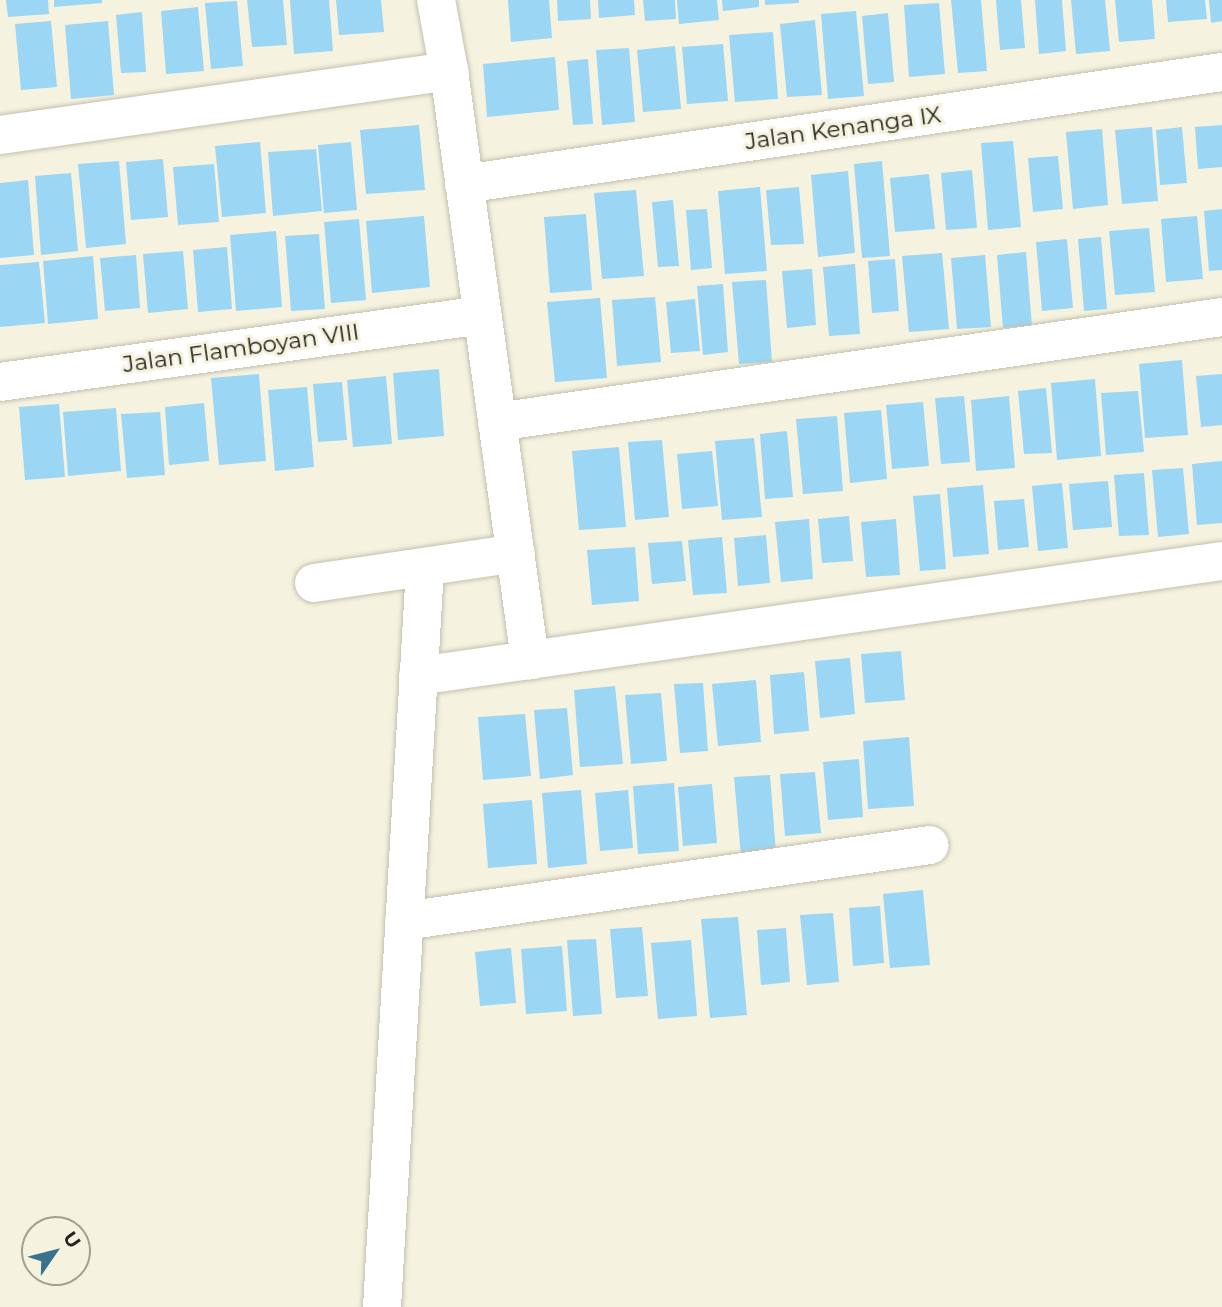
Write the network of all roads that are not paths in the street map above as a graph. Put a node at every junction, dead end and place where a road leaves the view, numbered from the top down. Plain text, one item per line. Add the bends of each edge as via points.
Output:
1 (436, 0) edge
2 (449, 71) junction
3 (1222, 72) edge
4 (0, 135) edge
5 (464, 184) junction
6 (482, 315) junction
7 (1222, 317) edge
8 (0, 382) edge
9 (497, 422) junction
10 (516, 553) junction
11 (1222, 561) edge
12 (425, 566) junction
13 (314, 583) dead end
14 (530, 660) junction
15 (418, 676) junction
16 (930, 845) dead end
17 (404, 921) junction
18 (382, 1307) edge

1 - 2 street
2 - 4 street
2 - 5 street
3 - 5 street, Jalan Kenanga IX
5 - 6 street
6 - 8 street, Jalan Flamboyan VIII
6 - 9 street
7 - 9 street
9 - 10 street
10 - 12 street
10 - 14 street
11 - 14 street
12 - 13 street
12 - 15 street
14 - 15 street
15 - 17 street
16 - 17 street
17 - 18 street

